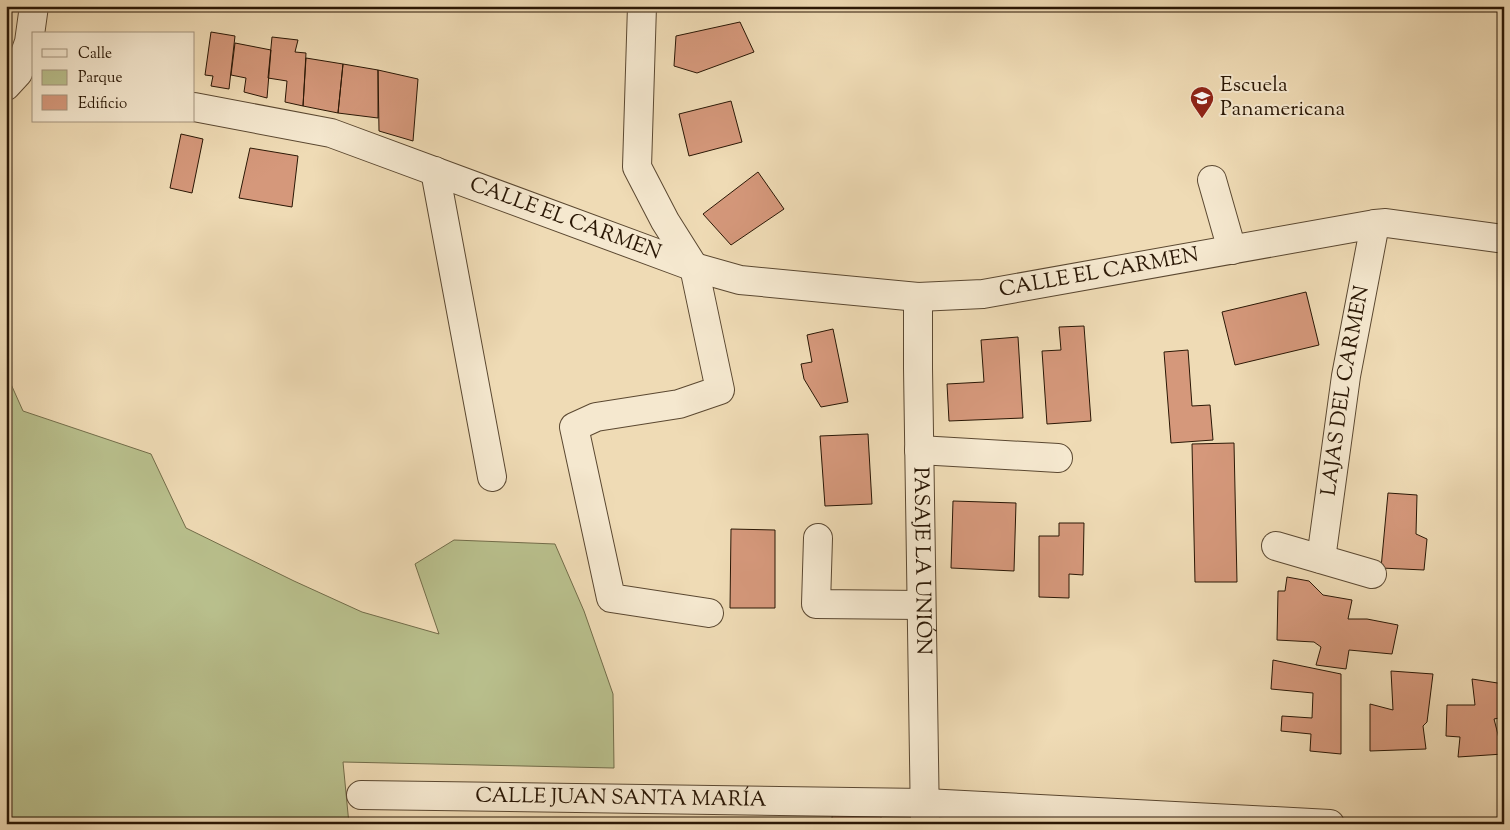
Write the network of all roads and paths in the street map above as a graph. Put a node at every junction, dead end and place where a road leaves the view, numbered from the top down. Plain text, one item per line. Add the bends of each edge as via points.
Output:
1 (34, 6) edge
2 (642, 6) edge
3 (16, 75) edge
4 (195, 107) edge
5 (435, 171) junction
6 (1212, 180) dead end
7 (1375, 224) junction
8 (1504, 239) edge
9 (1232, 250) junction
10 (694, 267) junction
11 (918, 297) junction
12 (919, 450) junction
13 (1058, 458) dead end
14 (492, 477) dead end
15 (818, 538) dead end
16 (1276, 546) dead end
17 (1321, 559) junction
18 (1372, 574) dead end
19 (921, 605) junction
20 (709, 613) dead end
21 (361, 795) dead end
22 (925, 813) edge
23 (1330, 824) edge

1 - 3 street via 29,42
2 - 10 street, CALLE EL CARMEN via 637,167
4 - 5 street, CALLE EL CARMEN via 331,133
5 - 10 street, CALLE EL CARMEN
5 - 14 street
6 - 9 street
7 - 8 street, CALLE EL CARMEN
7 - 9 street, CALLE EL CARMEN
7 - 17 street, LAJAS DEL CARMEN via 1346,376
9 - 11 street, CALLE EL CARMEN via 983,294
10 - 11 street, CALLE EL CARMEN via 740,280
10 - 20 street via 720,390 679,404 596,417 574,427 611,598
11 - 12 street, PASAJE LA UNIÓN
12 - 13 street
12 - 19 street, PASAJE LA UNIÓN
15 - 19 street via 816,604
16 - 17 street
17 - 18 street
19 - 22 street, PASAJE LA UNIÓN
21 - 22 street, CALLE JUAN SANTA MARÍA
22 - 23 street, CALLE JUAN SANTA MARÍA

